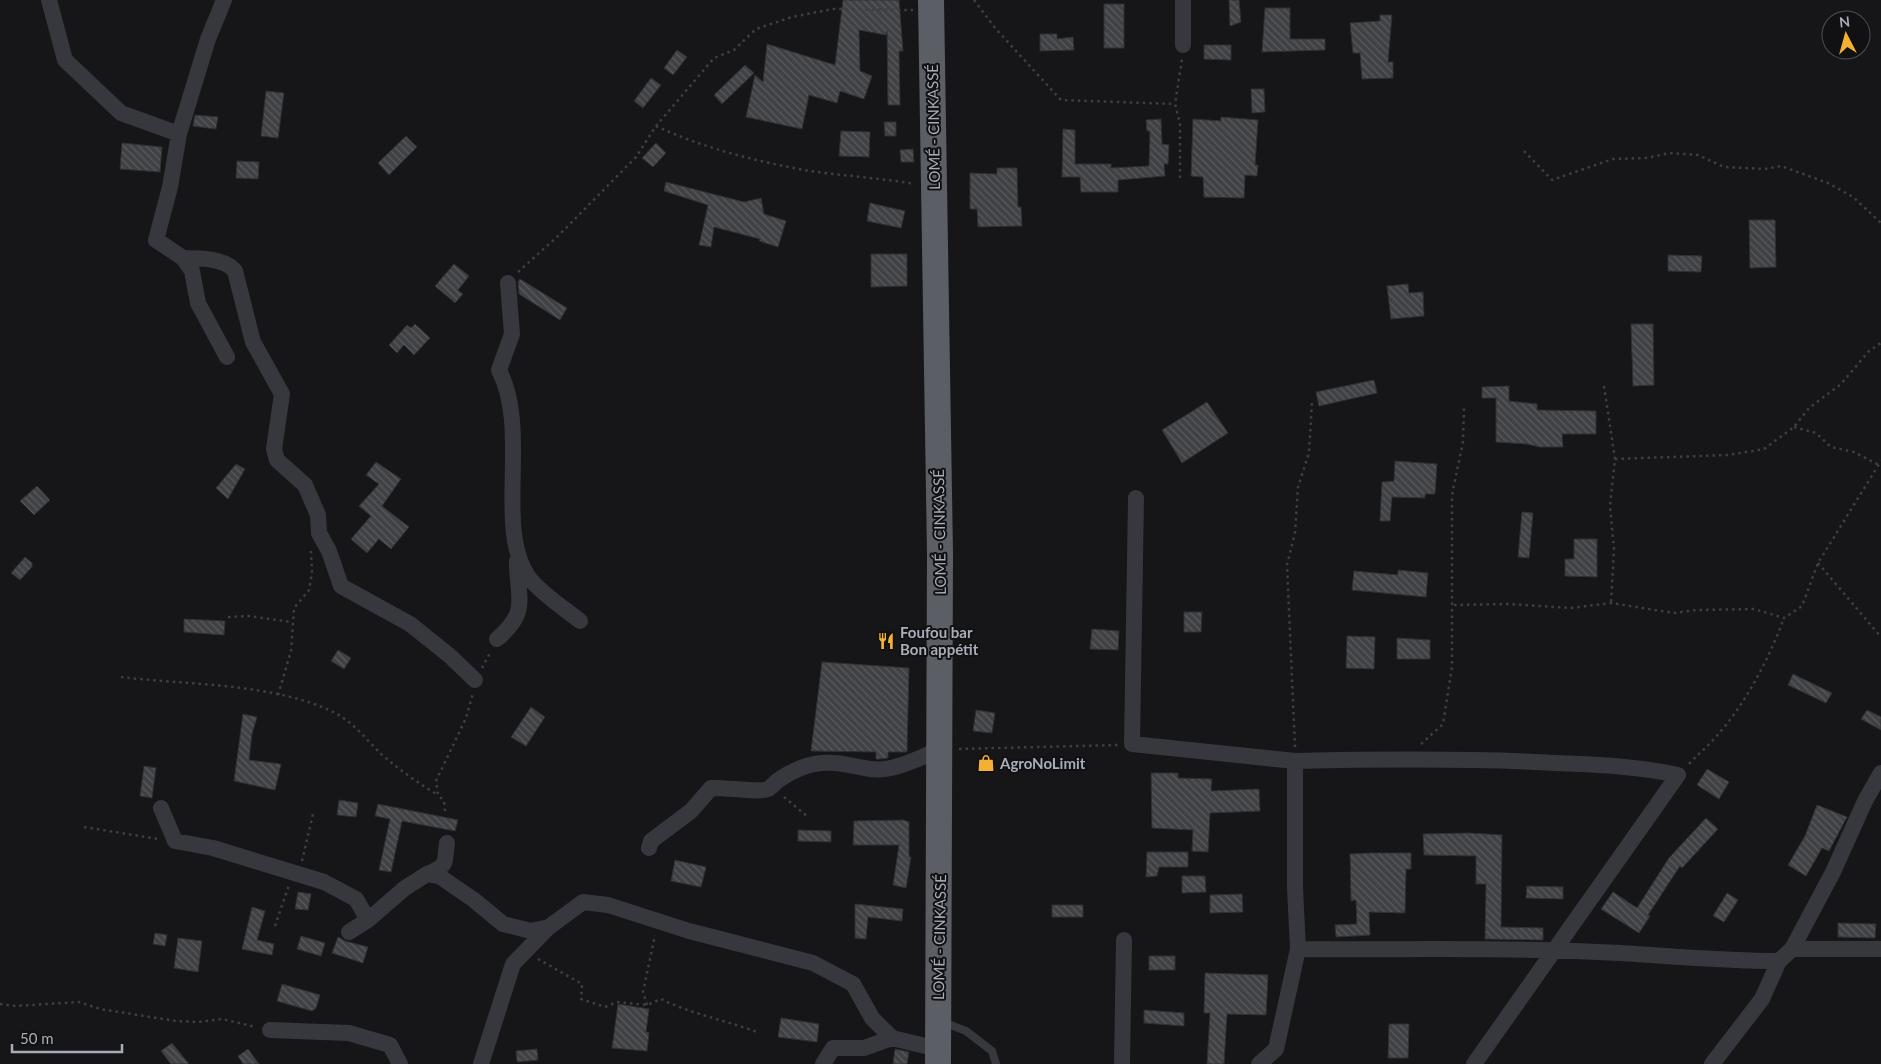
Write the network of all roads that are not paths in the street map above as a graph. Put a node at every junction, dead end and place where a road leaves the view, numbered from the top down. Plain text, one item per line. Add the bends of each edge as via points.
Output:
1 (48, 0) edge
2 (224, 0) edge
3 (1183, 0) edge
4 (931, 5) edge
5 (1183, 45) road end
6 (179, 134) junction
7 (183, 258) junction
8 (508, 283) road end
9 (227, 358) dead end
10 (1136, 498) dead end
11 (518, 549) junction
12 (580, 621) dead end
13 (497, 639) road end
14 (475, 680) road end
15 (940, 749) junction
16 (1295, 761) junction
17 (1881, 773) edge
18 (161, 808) dead end
19 (447, 843) dead end
20 (649, 848) dead end
21 (446, 862) junction
22 (428, 874) junction
23 (455, 887) junction
24 (368, 920) junction
25 (549, 926) junction
26 (349, 932) dead end
27 (1124, 940) dead end
28 (1298, 949) junction
29 (1792, 949) junction
30 (1881, 949) edge
31 (1553, 951) junction
32 (1778, 961) junction
33 (938, 1020) junction
34 (270, 1030) road end
35 (892, 1038) junction
36 (938, 1057) edge
37 (400, 1064) edge
38 (480, 1064) edge
39 (823, 1064) edge
40 (996, 1064) edge
41 (1122, 1064) edge
42 (1259, 1064) edge
43 (1474, 1064) edge
44 (1712, 1064) edge

1 - 6 street via 65,60 121,113
2 - 6 street via 208,39
3 - 5 street
4 - 15 highway, LOMÉ - CINKASSÉ
6 - 7 street via 156,240
7 - 9 street via 192,271 198,303
7 - 14 street via 200,258 231,266 235,271 254,342 282,394 274,449 277,460 306,486 318,515 319,533 341,586 410,624
8 - 11 street via 512,334 499,370 508,387 512,406 513,504
10 - 16 street via 1132,744
11 - 12 street via 522,566 531,580
11 - 13 street via 519,610 512,625
15 - 20 street via 907,763 872,770 846,763 822,762 780,778 769,789 711,788 691,811 651,841
15 - 33 highway, LOMÉ - CINKASSÉ
16 - 28 street
16 - 31 street via 1529,762 1648,768 1678,774
17 - 29 street
18 - 24 street via 174,841 213,848 324,882 356,900
19 - 21 street
21 - 22 street
21 - 23 street
22 - 23 street via 439,876
22 - 24 street via 405,888
23 - 25 street via 502,924 531,931
24 - 26 street
25 - 35 street via 583,902 608,905 727,942 813,963 853,984 872,1018
25 - 38 street via 513,964
27 - 41 street
28 - 31 street
28 - 42 street via 1276,1049
29 - 30 street
29 - 32 street
31 - 32 street via 1720,961
31 - 43 street
32 - 44 street via 1762,999
33 - 36 highway, LOMÉ - CINKASSÉ
33 - 40 lane via 966,1031 992,1051
34 - 37 street via 349,1033 390,1045
35 - 36 street
35 - 39 street via 864,1048 833,1048

